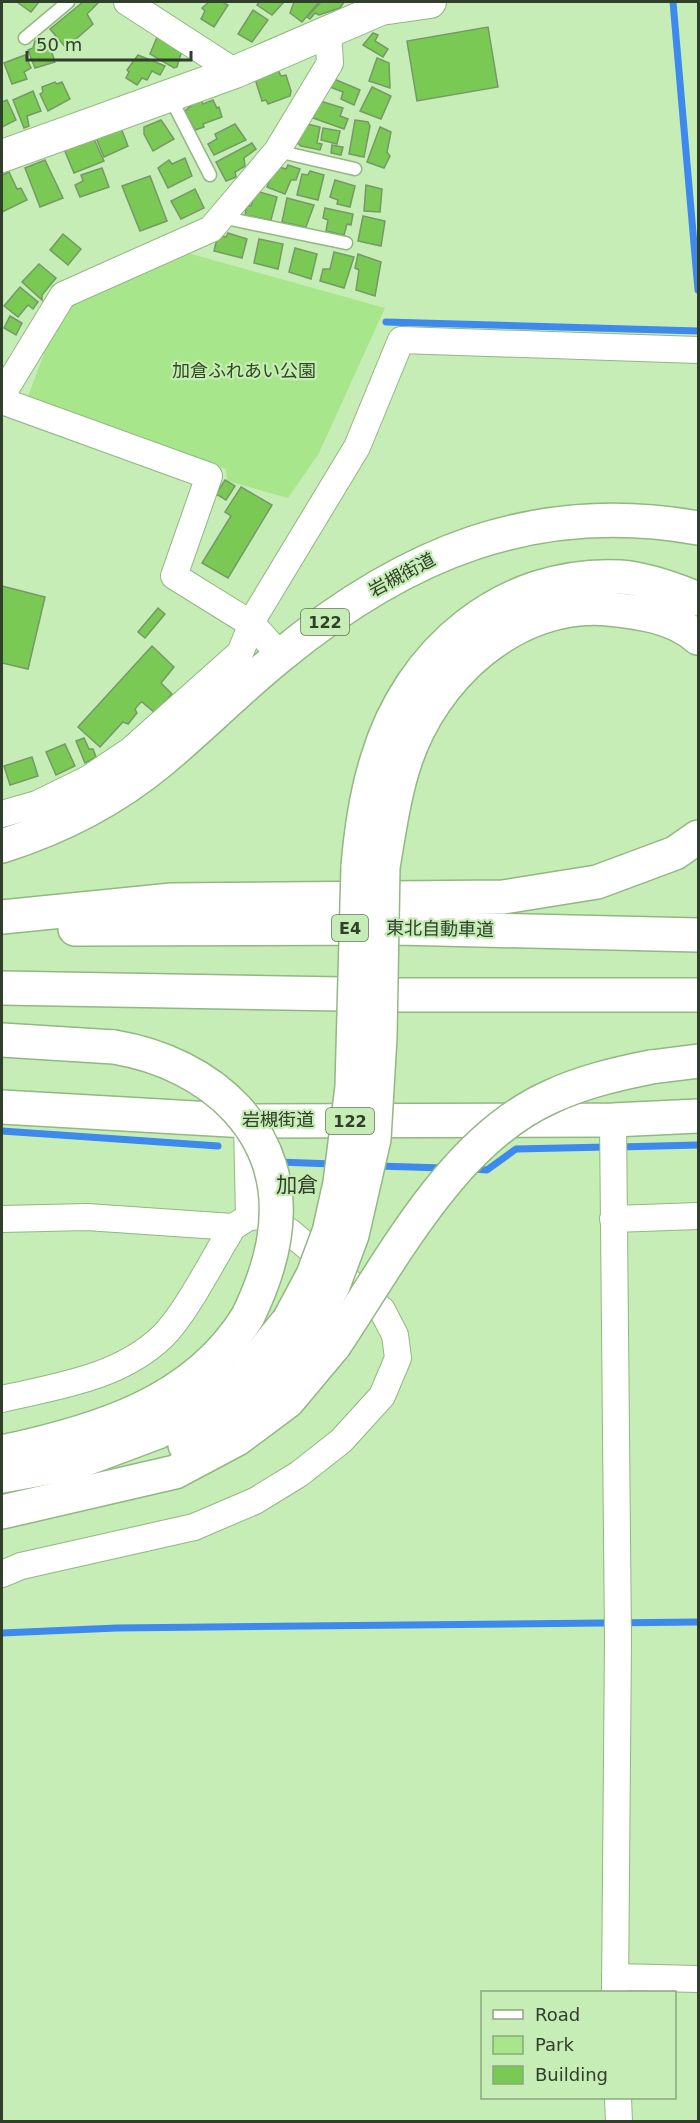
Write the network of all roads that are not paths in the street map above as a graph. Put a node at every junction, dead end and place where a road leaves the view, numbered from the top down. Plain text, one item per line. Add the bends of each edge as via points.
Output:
1 (68, 2) edge
2 (127, 2) edge
3 (430, 2) edge
4 (388, 5) edge
5 (328, 31) junction
6 (25, 38) dead end
7 (236, 72) junction
8 (169, 96) junction
9 (277, 151) junction
10 (2, 156) edge
11 (355, 169) dead end
12 (210, 175) dead end
13 (220, 217) junction
14 (346, 243) dead end
15 (696, 349) edge
16 (2, 395) edge
17 (2, 400) edge
18 (699, 528) edge
19 (699, 599) edge
20 (253, 625) junction
21 (699, 638) edge
22 (280, 656) junction
23 (2, 814) edge
24 (699, 837) edge
25 (2, 846) edge
26 (371, 867) junction
27 (2, 917) edge
28 (2, 929) edge
29 (699, 935) edge
30 (2, 988) edge
31 (699, 995) edge
32 (2, 1040) edge
33 (699, 1061) edge
34 (2, 1107) edge
35 (699, 1116) edge
36 (247, 1121) junction
37 (613, 1139) junction
38 (699, 1216) edge
39 (613, 1219) junction
40 (2, 1220) edge
41 (241, 1222) junction
42 (310, 1333) junction
43 (2, 1399) edge
44 (2, 1452) edge
45 (2, 1476) edge
46 (2, 1512) edge
47 (2, 1574) edge
48 (699, 1979) edge
49 (615, 1985) edge
50 (618, 2099) edge
51 (619, 2121) edge

1 - 6 lane
2 - 7 street
3 - 4 street
4 - 5 street
5 - 7 street
5 - 9 street via 330,63
7 - 8 street
8 - 10 street
8 - 12 lane
9 - 11 lane
9 - 13 street
13 - 14 lane
13 - 16 street via 211,229 63,295
15 - 20 street via 401,340 357,447
17 - 20 street via 209,476 174,576
18 - 22 highway, 岩槻街道 / 122 via 620,519 522,529 472,542 381,584
19 - 26 highway via 621,577 582,578 512,596 461,629 421,672 401,703 377,758 362,818
20 - 22 street
20 - 23 street via 240,653 131,750 88,779 37,804
21 - 26 highway via 659,617 586,607 543,615 500,636 460,669 426,716 404,763 392,812
22 - 25 highway, 岩槻街道 / 122 via 160,762 124,788 93,808
24 - 27 highway via 675,853 597,882 503,897 172,900
26 - 42 highway, bridge via 340,1183 329,1232 313,1275
28 - 29 highway, 東北自動車道 / E4 via 397,928
30 - 31 highway via 400,995
32 - 44 highway, bridge via 114,1047 181,1066 220,1091 238,1109 263,1150 275,1194 275,1235 262,1286 248,1316 214,1360 148,1407 69,1438
33 - 42 highway, bridge via 598,1078 548,1097 503,1126 477,1148
34 - 36 highway, 岩槻街道 / 122
35 - 37 highway, 岩槻街道 / 122
36 - 37 highway, 岩槻街道 / 122
36 - 41 street
37 - 39 street
38 - 39 street
39 - 49 street
40 - 41 street via 87,1217
41 - 43 street via 164,1335 142,1353 94,1377
41 - 47 street via 261,1216 290,1232 382,1310 395,1335 398,1358 382,1396 341,1441 299,1474 255,1501 194,1527 21,1566
42 - 45 highway via 158,1432 75,1463
42 - 46 highway via 288,1401 237,1439 175,1472
48 - 49 street
50 - 51 street

